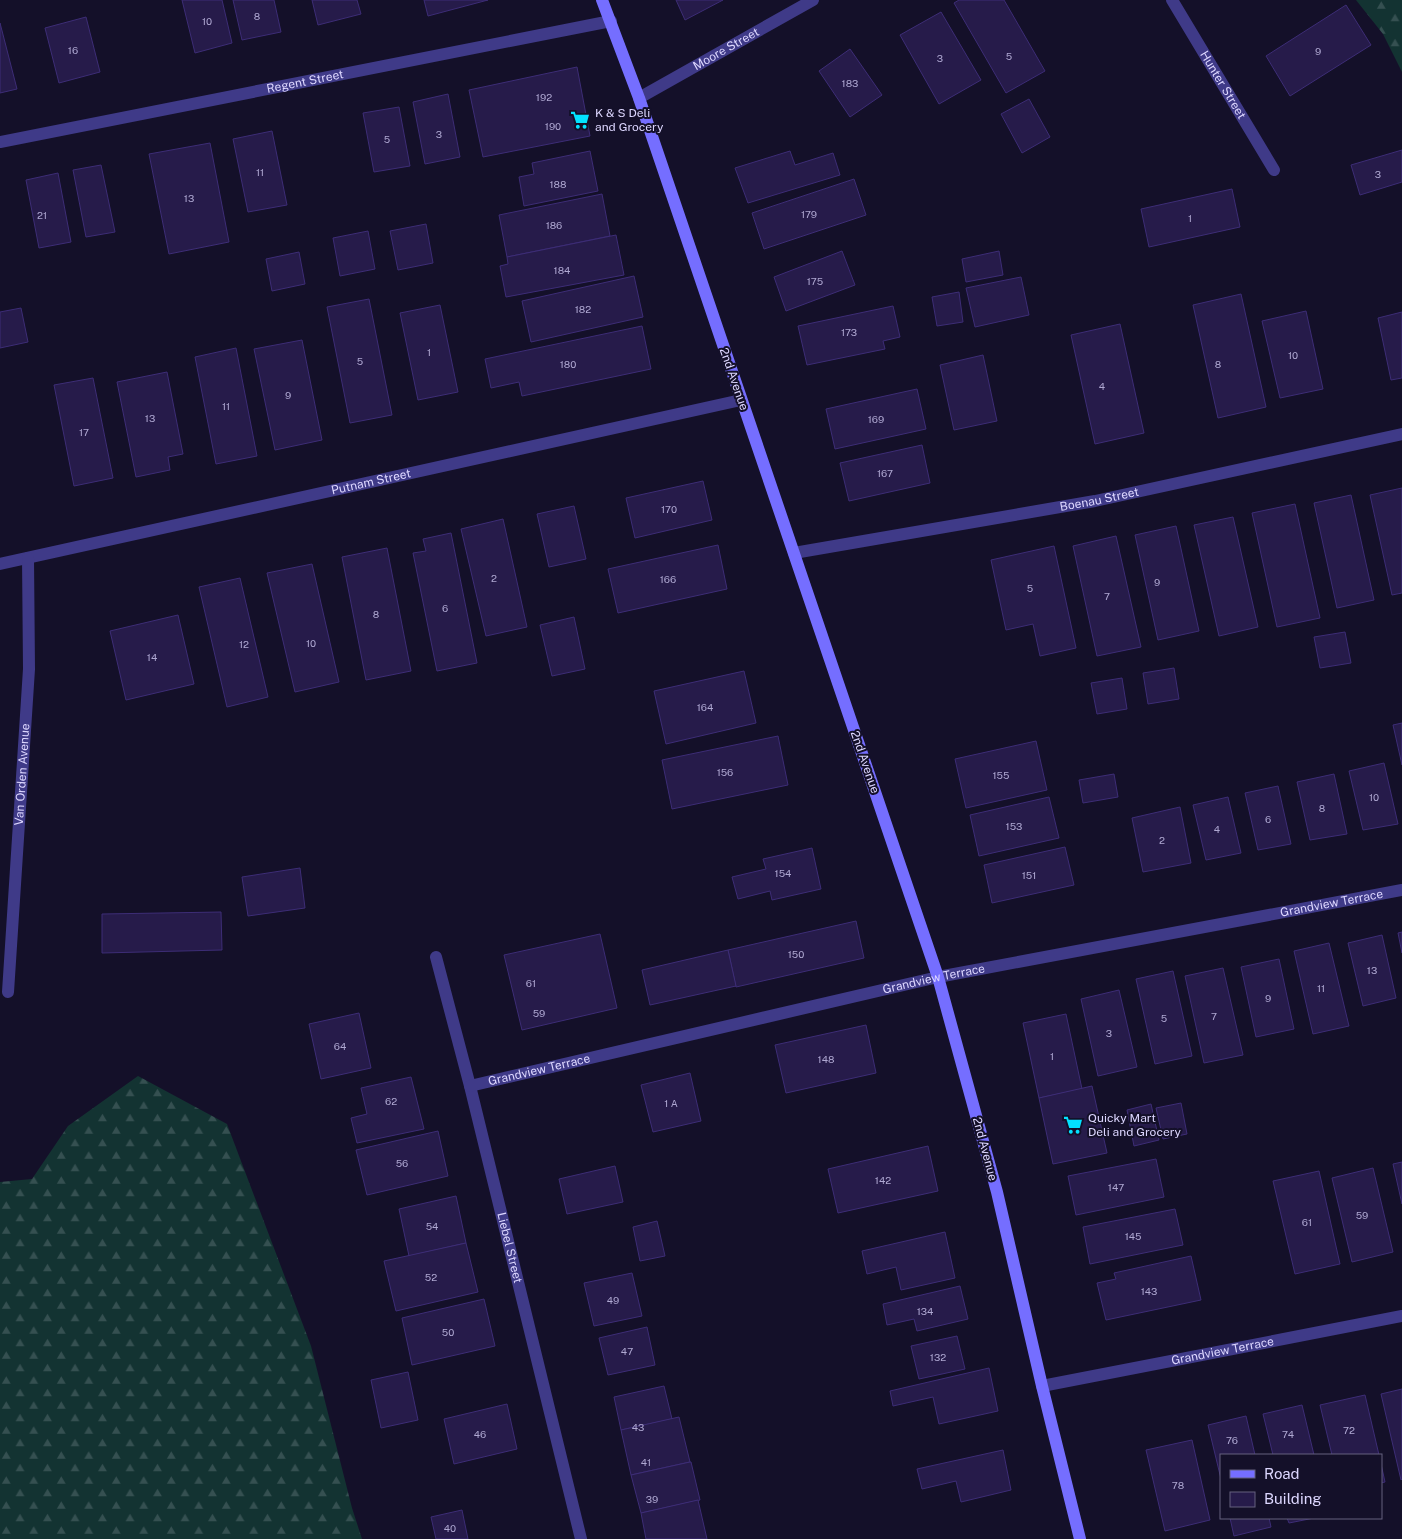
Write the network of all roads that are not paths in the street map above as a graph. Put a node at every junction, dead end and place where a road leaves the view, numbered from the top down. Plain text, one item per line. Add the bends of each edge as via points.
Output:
1 (602, 0) edge
2 (813, 0) edge
3 (1172, 0) edge
4 (611, 21) junction
5 (639, 98) junction
6 (0, 142) edge
7 (1274, 170) dead end
8 (741, 400) junction
9 (1402, 434) edge
10 (794, 553) junction
11 (28, 558) junction
12 (0, 564) edge
13 (1402, 890) edge
14 (436, 957) dead end
15 (938, 977) junction
16 (8, 992) dead end
17 (470, 1086) junction
18 (1402, 1316) edge
19 (1042, 1386) junction
20 (581, 1539) edge
21 (1080, 1539) edge

1 - 4 street, 2nd Avenue
2 - 5 street, Moore Street
3 - 7 street, Hunter Street
4 - 5 street, 2nd Avenue
4 - 6 street, Regent Street
5 - 8 street, 2nd Avenue
8 - 10 street, 2nd Avenue
8 - 11 street, Putnam Street
9 - 10 street, Boenau Street via 1094,501
10 - 15 street, 2nd Avenue
11 - 12 street, Putnam Street
11 - 16 street, Van Orden Avenue via 29,669
13 - 15 street, Grandview Terrace
14 - 17 street, Liebel Street
15 - 17 street, Grandview Terrace
15 - 19 street, 2nd Avenue via 997,1192
17 - 20 street, Liebel Street
18 - 19 street, Grandview Terrace
19 - 21 street, 2nd Avenue

